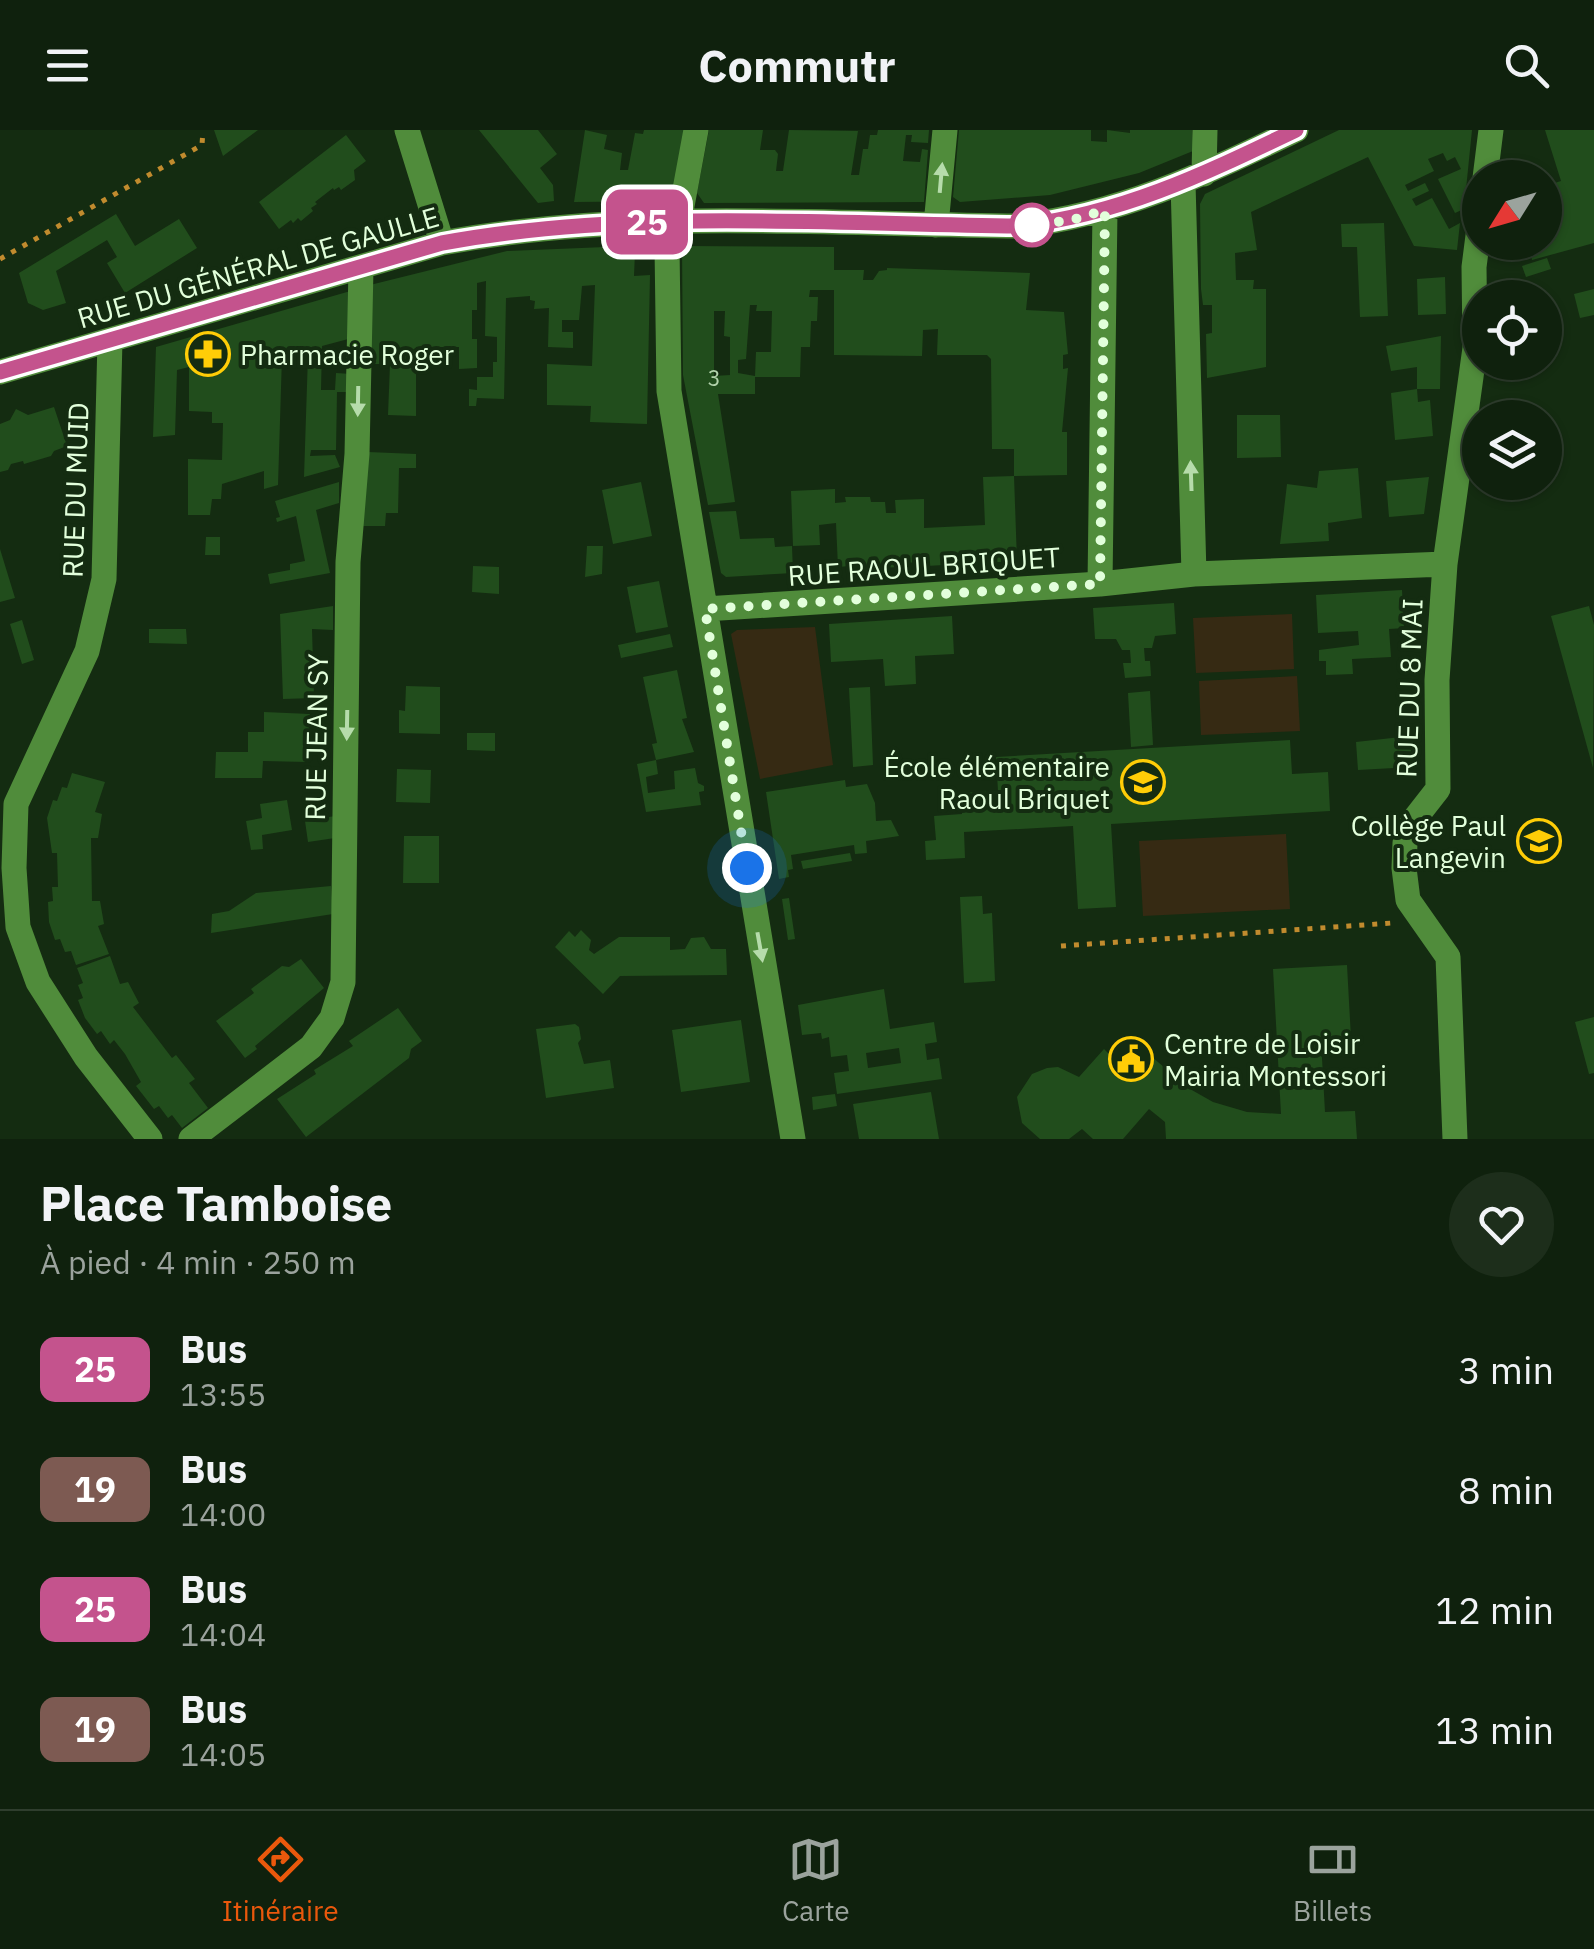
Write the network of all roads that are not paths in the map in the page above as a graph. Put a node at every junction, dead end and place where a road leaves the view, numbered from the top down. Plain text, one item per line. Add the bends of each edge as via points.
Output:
1 (407, 130) edge
2 (696, 130) edge
3 (945, 130) edge
4 (1204, 130) edge
5 (1296, 130) edge
6 (1491, 130) edge
7 (1487, 160) edge
8 (1193, 179) junction
9 (1105, 210) junction
10 (678, 222) junction
11 (936, 225) junction
12 (442, 243) junction
13 (668, 246) dead end
14 (1475, 260) edge
15 (361, 268) junction
16 (110, 340) junction
17 (0, 372) edge
18 (1445, 564) junction
19 (1194, 574) junction
20 (1100, 584) junction
21 (705, 609) junction
22 (8, 808) edge
23 (150, 1139) edge
24 (191, 1139) edge
25 (793, 1139) edge
26 (1456, 1139) edge

1 - 12 street
2 - 10 street
11 -> 3 street
4 - 8 street
5 - 8 street, RUE DU GÉNÉRAL DE GAULLE
6 - 7 street
8 - 9 street, RUE DU GÉNÉRAL DE GAULLE
19 -> 8 street
9 - 11 street, RUE DU GÉNÉRAL DE GAULLE via 1020,226
9 - 20 street
10 - 11 street, RUE DU GÉNÉRAL DE GAULLE
10 - 12 street, RUE DU GÉNÉRAL DE GAULLE via 555,226
12 - 15 street, RUE DU GÉNÉRAL DE GAULLE
13 - 21 street via 669,391
14 - 18 street, RUE DU 8 MAI via 1476,348
15 - 16 street, RUE DU GÉNÉRAL DE GAULLE
15 -> 24 street, RUE JEAN SY via 348,562 343,982 332,1018 311,1047
16 - 17 street, RUE DU GÉNÉRAL DE GAULLE
16 - 22 street, RUE DU MUID via 104,579 88,651
18 - 19 street, RUE RAOUL BRIQUET
18 - 26 street, RUE DU 8 MAI via 1436,680 1438,789 1413,822 1404,868 1408,900 1448,957
19 - 20 street, RUE RAOUL BRIQUET
20 - 21 street, RUE RAOUL BRIQUET
21 -> 25 street
22 - 23 street, RUE DU MUID via 18,927 38,982

